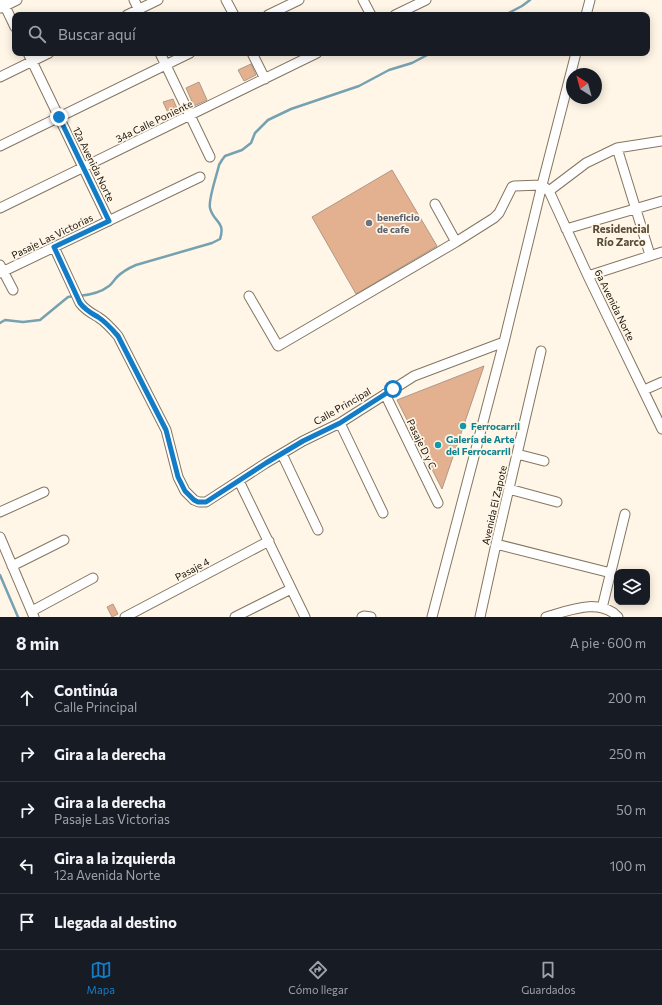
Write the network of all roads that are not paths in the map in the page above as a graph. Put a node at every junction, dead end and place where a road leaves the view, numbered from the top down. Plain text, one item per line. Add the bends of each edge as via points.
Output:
1 (17, 0) edge
2 (134, 0) edge
3 (158, 0) edge
4 (226, 0) edge
5 (299, 0) edge
6 (364, 0) edge
7 (426, 0) edge
8 (590, 0) edge
9 (2, 5) edge
10 (140, 12) edge
11 (232, 12) edge
12 (274, 12) edge
13 (370, 12) edge
14 (401, 12) edge
15 (587, 12) edge
16 (12, 22) edge
17 (161, 56) edge
18 (184, 56) edge
19 (253, 56) edge
20 (311, 56) edge
21 (575, 56) edge
22 (30, 57) edge
23 (165, 65) junction
24 (0, 77) edge
25 (264, 79) junction
26 (190, 115) junction
27 (59, 117) junction
28 (662, 140) edge
29 (0, 146) edge
30 (616, 148) junction
31 (210, 157) dead end
32 (83, 167) junction
33 (200, 177) dead end
34 (546, 188) junction
35 (662, 200) edge
36 (435, 204) dead end
37 (0, 208) edge
38 (635, 208) junction
39 (109, 221) junction
40 (566, 229) junction
41 (456, 242) junction
42 (54, 247) junction
43 (662, 252) edge
44 (650, 255) junction
45 (1, 270) edge
46 (588, 276) junction
47 (13, 290) dead end
48 (249, 296) dead end
49 (504, 342) junction
50 (541, 351) dead end
51 (662, 382) edge
52 (644, 390) junction
53 (385, 394) junction
54 (340, 423) junction
55 (662, 429) edge
56 (282, 454) junction
57 (517, 454) junction
58 (544, 461) dead end
59 (239, 481) junction
60 (509, 489) junction
61 (44, 492) dead end
62 (557, 502) dead end
63 (438, 503) dead end
64 (0, 512) edge
65 (383, 513) dead end
66 (625, 514) dead end
67 (318, 530) dead end
68 (0, 537) edge
69 (64, 540) dead end
70 (269, 541) junction
71 (496, 544) junction
72 (12, 566) junction
73 (611, 573) junction
74 (93, 578) dead end
75 (291, 589) junction
76 (602, 608) junction
77 (33, 614) edge
78 (125, 617) edge
79 (235, 617) edge
80 (305, 617) edge
81 (362, 617) edge
82 (370, 617) edge
83 (432, 617) edge
84 (480, 617) edge
85 (546, 617) edge
86 (618, 617) edge

1 - 9 street
2 - 10 street
3 - 10 street
4 - 11 street
5 - 12 street
6 - 13 street
7 - 14 street
8 - 15 street
9 - 16 street
17 - 23 street
18 - 23 street
19 - 25 street
20 - 25 street, 34a Calle Poniente
21 - 34 street
22 - 24 street
22 - 27 street, 12a Avenida Norte
23 - 26 street
23 - 27 street
25 - 26 street, 34a Calle Poniente
26 - 31 street
26 - 32 street, 34a Calle Poniente
27 - 29 street
27 - 32 street, 12a Avenida Norte
28 - 30 street
30 - 34 street
30 - 38 street
32 - 37 street, 34a Calle Poniente
32 - 39 street, 12a Avenida Norte
33 - 39 street, Pasaje Las Victorias
34 - 40 street, 6a Avenida Norte
34 - 41 street via 512,187 497,215
34 - 49 street
35 - 38 street
36 - 41 street
38 - 40 street
38 - 44 street
39 - 42 street, Pasaje Las Victorias
40 - 46 street, 6a Avenida Norte
41 - 48 street via 278,346
42 - 45 street, Pasaje Las Victorias
42 - 59 street, Calle Principal via 80,303 118,336 166,430 178,477 185,491 194,500 206,502
43 - 44 street
44 - 46 street
45 - 47 street
46 - 52 street, 6a Avenida Norte
49 - 53 street, Calle Principal via 414,376
49 - 83 street
50 - 57 street, Avenida El Zapote
51 - 52 street
52 - 55 street, 6a Avenida Norte
53 - 54 street, Calle Principal
53 - 63 street, Pasaje D y C
54 - 56 street, Calle Principal
54 - 65 street
56 - 59 street, Calle Principal
56 - 67 street
57 - 58 street
57 - 60 street, Avenida El Zapote
59 - 70 street
60 - 62 street
60 - 71 street, Avenida El Zapote
61 - 64 street
66 - 73 street
68 - 72 street
69 - 72 street
70 - 75 street
70 - 78 street, Pasaje 4
71 - 73 street
71 - 84 street, Avenida El Zapote
72 - 77 street
73 - 76 street
74 - 77 street
75 - 79 street
75 - 80 street
76 - 85 street via 584,607
76 - 86 street
81 - 82 street

